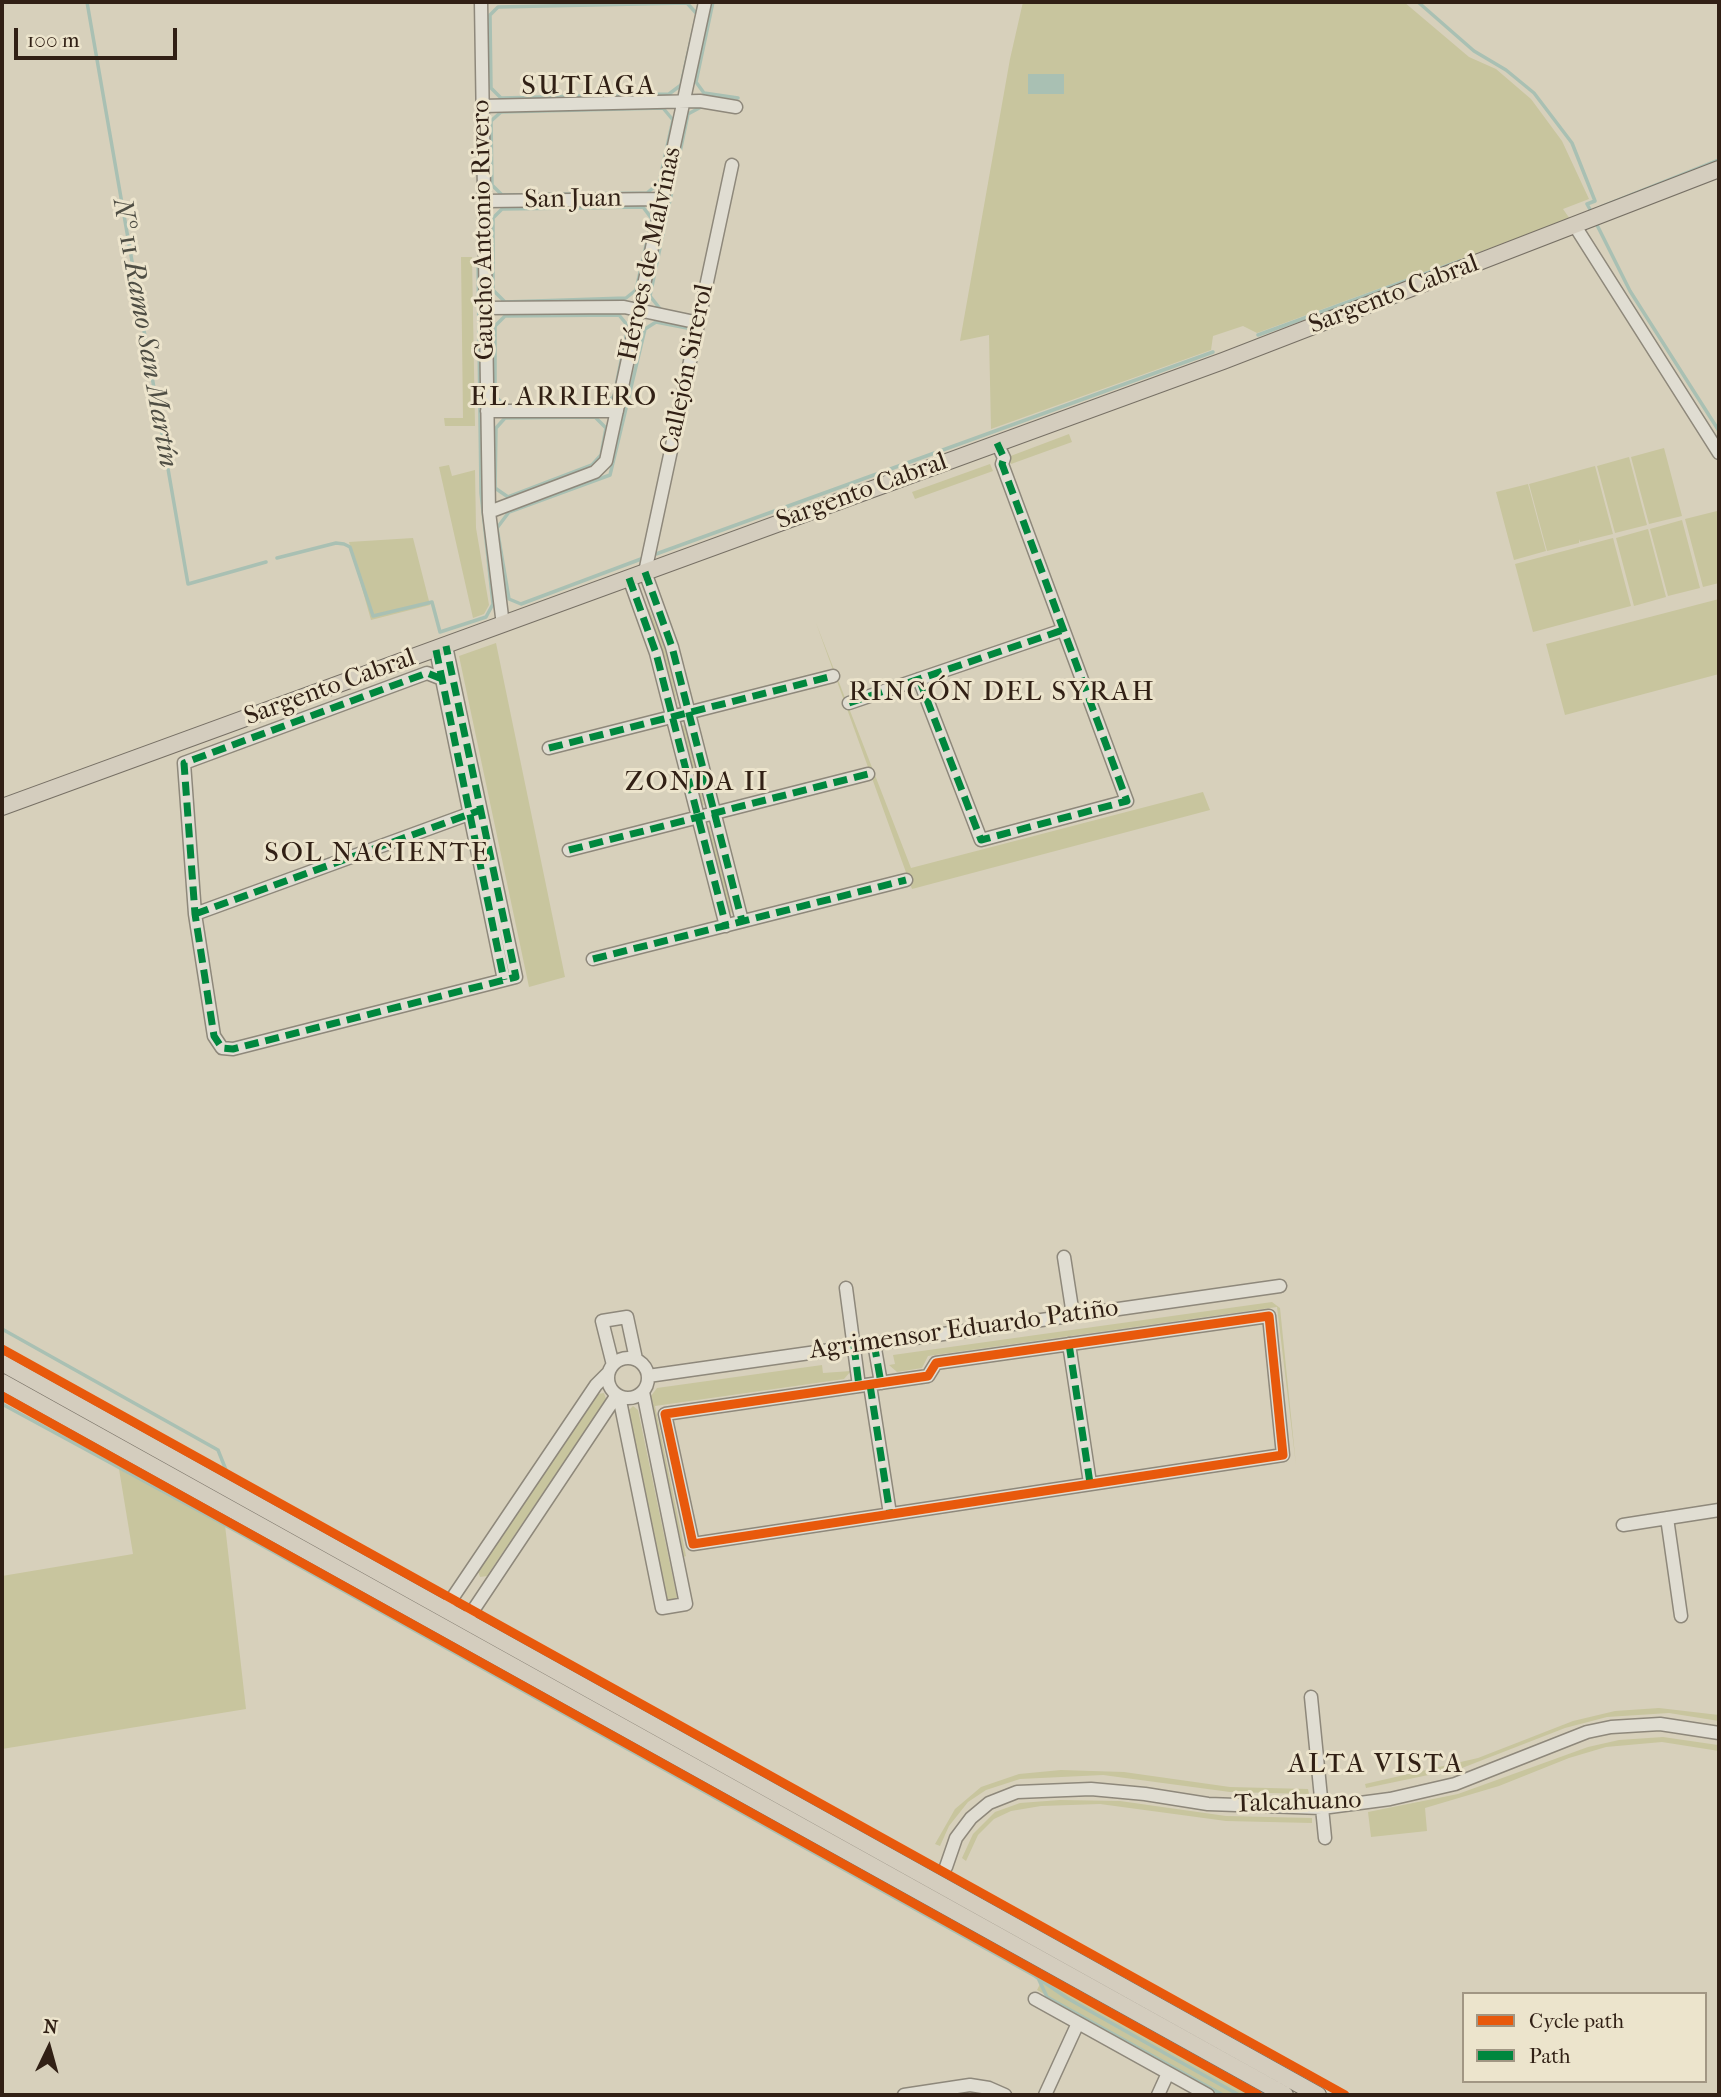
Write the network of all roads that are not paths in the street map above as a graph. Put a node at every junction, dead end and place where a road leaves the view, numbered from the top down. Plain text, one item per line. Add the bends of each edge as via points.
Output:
1 (481, 2) edge
2 (705, 2) edge
3 (684, 101) junction
4 (482, 106) junction
5 (736, 107) dead end
6 (732, 165) dead end
7 (1719, 169) edge
8 (663, 199) junction
9 (484, 201) junction
10 (1587, 221) junction
11 (486, 308) junction
12 (639, 310) junction
13 (690, 321) dead end
14 (487, 411) junction
15 (617, 411) junction
16 (993, 444) junction
17 (1719, 453) edge
18 (489, 512) junction
19 (637, 575) junction
20 (503, 625) junction
21 (1063, 630) junction
22 (441, 648) junction
23 (833, 676) dead end
24 (442, 679) junction
25 (919, 679) junction
26 (849, 703) dead end
27 (453, 706) junction
28 (689, 713) junction
29 (672, 717) junction
30 (549, 748) dead end
31 (868, 774) dead end
32 (2, 807) edge
33 (475, 811) junction
34 (715, 813) junction
35 (698, 817) junction
36 (569, 850) dead end
37 (906, 880) dead end
38 (195, 914) junction
39 (742, 921) junction
40 (726, 926) junction
41 (593, 959) dead end
42 (1064, 1257) dead end
43 (1280, 1286) dead end
44 (846, 1288) dead end
45 (1073, 1315) junction
46 (874, 1343) junction
47 (1069, 1344) junction
48 (853, 1346) junction
49 (636, 1359) junction
50 (2, 1363) edge
51 (611, 1368) junction
52 (648, 1376) junction
53 (2, 1382) edge
54 (870, 1385) junction
55 (643, 1392) junction
56 (618, 1396) junction
57 (1090, 1483) junction
58 (1719, 1510) edge
59 (890, 1514) junction
60 (1667, 1518) junction
61 (1623, 1525) dead end
62 (445, 1609) junction
63 (1681, 1616) dead end
64 (466, 1621) junction
65 (1311, 1696) dead end
66 (1719, 1733) edge
67 (708, 1765) junction
68 (1322, 1808) junction
69 (1325, 1838) dead end
70 (946, 1867) dead end
71 (1035, 1999) dead end
72 (1078, 2023) junction
73 (1168, 2073) junction
74 (904, 2095) edge
75 (1005, 2095) edge
76 (1045, 2095) edge
77 (1158, 2095) edge
78 (1208, 2095) edge
79 (1285, 2095) edge
80 (1318, 2095) edge

1 - 4 street, Gaucho Antonio Rivero
2 - 3 street, Héroes de Malvinas
3 - 4 street
3 - 5 street
3 - 8 street, Héroes de Malvinas
4 - 9 street, Gaucho Antonio Rivero
6 - 19 street, Callejón Sirerol
7 - 10 main road, Sargento Cabral
8 - 9 street, San Juan
8 - 12 street, Héroes de Malvinas
9 - 11 street, Gaucho Antonio Rivero
10 - 16 main road, Sargento Cabral
10 - 17 street
11 - 12 street
11 - 14 street, Gaucho Antonio Rivero
12 - 13 street
12 - 15 street, Héroes de Malvinas
14 - 15 street
14 - 18 street, Gaucho Antonio Rivero
15 - 18 street, Héroes de Malvinas via 606,461 595,472
16 - 19 main road, Sargento Cabral
16 - 21 street via 1004,458 1002,464
18 - 20 street, Gaucho Antonio Rivero
19 - 20 main road, Sargento Cabral
19 - 28 street via 672,648
19 - 29 street
20 - 22 main road, Sargento Cabral
21 - 25 street
21 - 25 street via 1127,801 981,840
22 - 24 street
22 - 27 street
22 - 32 main road, Sargento Cabral
23 - 28 street
24 - 27 street
24 - 38 street via 427,673 184,763
25 - 26 street
27 - 33 street
28 - 29 street
28 - 34 street
29 - 30 street
29 - 35 street
31 - 34 street
33 - 38 street
33 - 38 street via 504,980 227,1050 214,1036
34 - 35 street
34 - 39 street
35 - 36 street
35 - 40 street
37 - 39 street
39 - 40 street
40 - 41 street
42 - 45 street
43 - 45 street, Agrimensor Eduardo Patiño
44 - 48 street
45 - 46 street, Agrimensor Eduardo Patiño
46 - 48 street, Agrimensor Eduardo Patiño
46 - 54 street
47 - 54 street via 936,1363 928,1376
47 - 57 street
47 - 57 street via 1269,1316 1283,1455
48 - 52 street, Agrimensor Eduardo Patiño
48 - 54 street
49 - 51 street via 620,1360
49 - 51 street via 627,1317 602,1321
49 - 52 street
50 - 62 main road
51 - 56 street via 609,1385
51 - 62 street
52 - 55 street
53 - 67 main road
54 - 59 street
54 - 59 street via 665,1414 693,1544
55 - 56 street via 632,1398
55 - 56 street via 686,1604 662,1608
56 - 64 street
57 - 59 street
58 - 60 street
60 - 61 street
60 - 63 street
62 - 64 main road
64 - 67 main road
65 - 68 street
66 - 68 street, Talcahuano via 1660,1724 1611,1727 1587,1732 1455,1784
67 - 79 main road
67 - 80 main road
68 - 69 street
68 - 70 street, Talcahuano via 1208,1804 1091,1789 1017,1792 989,1803 971,1818 956,1838
71 - 72 street
72 - 73 street
72 - 76 street
73 - 77 street
73 - 78 street
74 - 75 street via 970,2085

